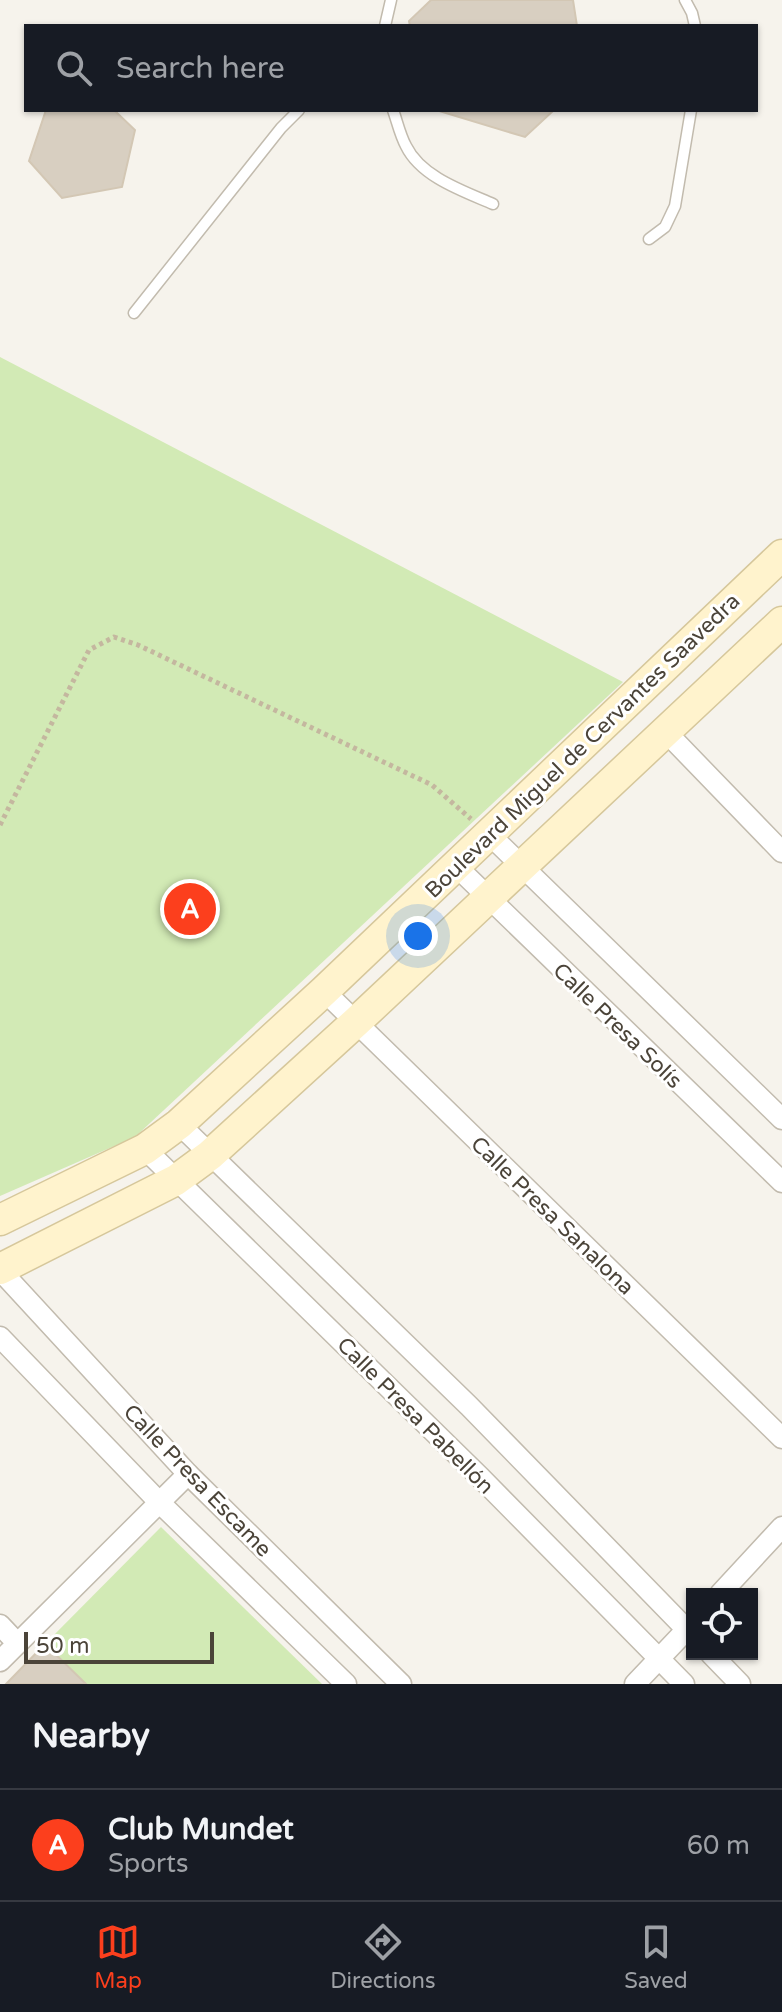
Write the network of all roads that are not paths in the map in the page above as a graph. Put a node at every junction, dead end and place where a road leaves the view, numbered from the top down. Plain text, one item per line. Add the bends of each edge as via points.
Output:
1 (391, 0) edge
2 (685, 0) edge
3 (385, 24) edge
4 (695, 24) edge
5 (297, 112) edge
6 (394, 112) edge
7 (691, 112) edge
8 (493, 204) dead end
9 (649, 239) dead end
10 (134, 313) dead end
11 (782, 555) edge
12 (782, 622) edge
13 (665, 731) junction
14 (489, 834) junction
15 (782, 852) edge
16 (521, 865) junction
17 (456, 866) junction
18 (487, 898) junction
19 (324, 991) junction
20 (356, 1022) junction
21 (782, 1119) edge
22 (179, 1124) junction
23 (145, 1149) junction
24 (210, 1155) junction
25 (176, 1180) junction
26 (782, 1182) edge
27 (0, 1220) edge
28 (0, 1270) edge
29 (0, 1337) edge
30 (782, 1438) edge
31 (188, 1474) junction
32 (160, 1503) junction
33 (782, 1527) edge
34 (726, 1588) edge
35 (0, 1625) edge
36 (686, 1626) edge
37 (686, 1634) edge
38 (17, 1643) junction
39 (659, 1659) junction
40 (717, 1660) edge
41 (0, 1661) edge
42 (346, 1684) edge
43 (401, 1684) edge
44 (635, 1684) edge
45 (684, 1684) edge
46 (740, 1684) edge

1 - 3 lane
2 - 4 lane
5 - 10 lane
6 - 8 lane via 406,147 418,162 447,183
7 - 9 lane via 675,206 665,227
11 - 14 main road, Boulevard Miguel de Cervantes Saavedra
12 - 13 main road, Boulevard Miguel de Cervantes Saavedra
13 - 15 street
13 - 16 main road, Boulevard Miguel de Cervantes Saavedra
14 - 16 street
14 - 17 main road, Boulevard Miguel de Cervantes Saavedra
16 - 18 main road, Boulevard Miguel de Cervantes Saavedra
16 - 21 street
17 - 18 street, Calle Presa Solís
17 - 19 main road, Boulevard Miguel de Cervantes Saavedra
18 - 20 main road, Boulevard Miguel de Cervantes Saavedra
18 - 26 street, Calle Presa Solís
19 - 20 street, Calle Presa Sanalona
19 - 22 main road, Boulevard Miguel de Cervantes Saavedra
20 - 24 main road, Boulevard Miguel de Cervantes Saavedra
20 - 30 street, Calle Presa Sanalona
22 - 23 main road, Boulevard Miguel de Cervantes Saavedra
22 - 24 street, Calle Presa Pabellón
23 - 25 street, Calle Presa Pabellón
23 - 27 main road, Boulevard Miguel de Cervantes Saavedra
24 - 25 main road, Boulevard Miguel de Cervantes Saavedra
24 - 36 street, Calle Presa Pabellón
25 - 28 main road, Boulevard Miguel de Cervantes Saavedra
25 - 39 street, Calle Presa Pabellón
28 - 31 street, Calle Presa Escame
29 - 32 street, Calle Presa Escame
31 - 32 street
31 - 43 street, Calle Presa Escame
32 - 38 street
32 - 42 street, Calle Presa Escame
33 - 34 street
35 - 38 street
37 - 39 street
38 - 41 street
39 - 44 street
39 - 45 street, Calle Presa Pabellón
40 - 46 street

